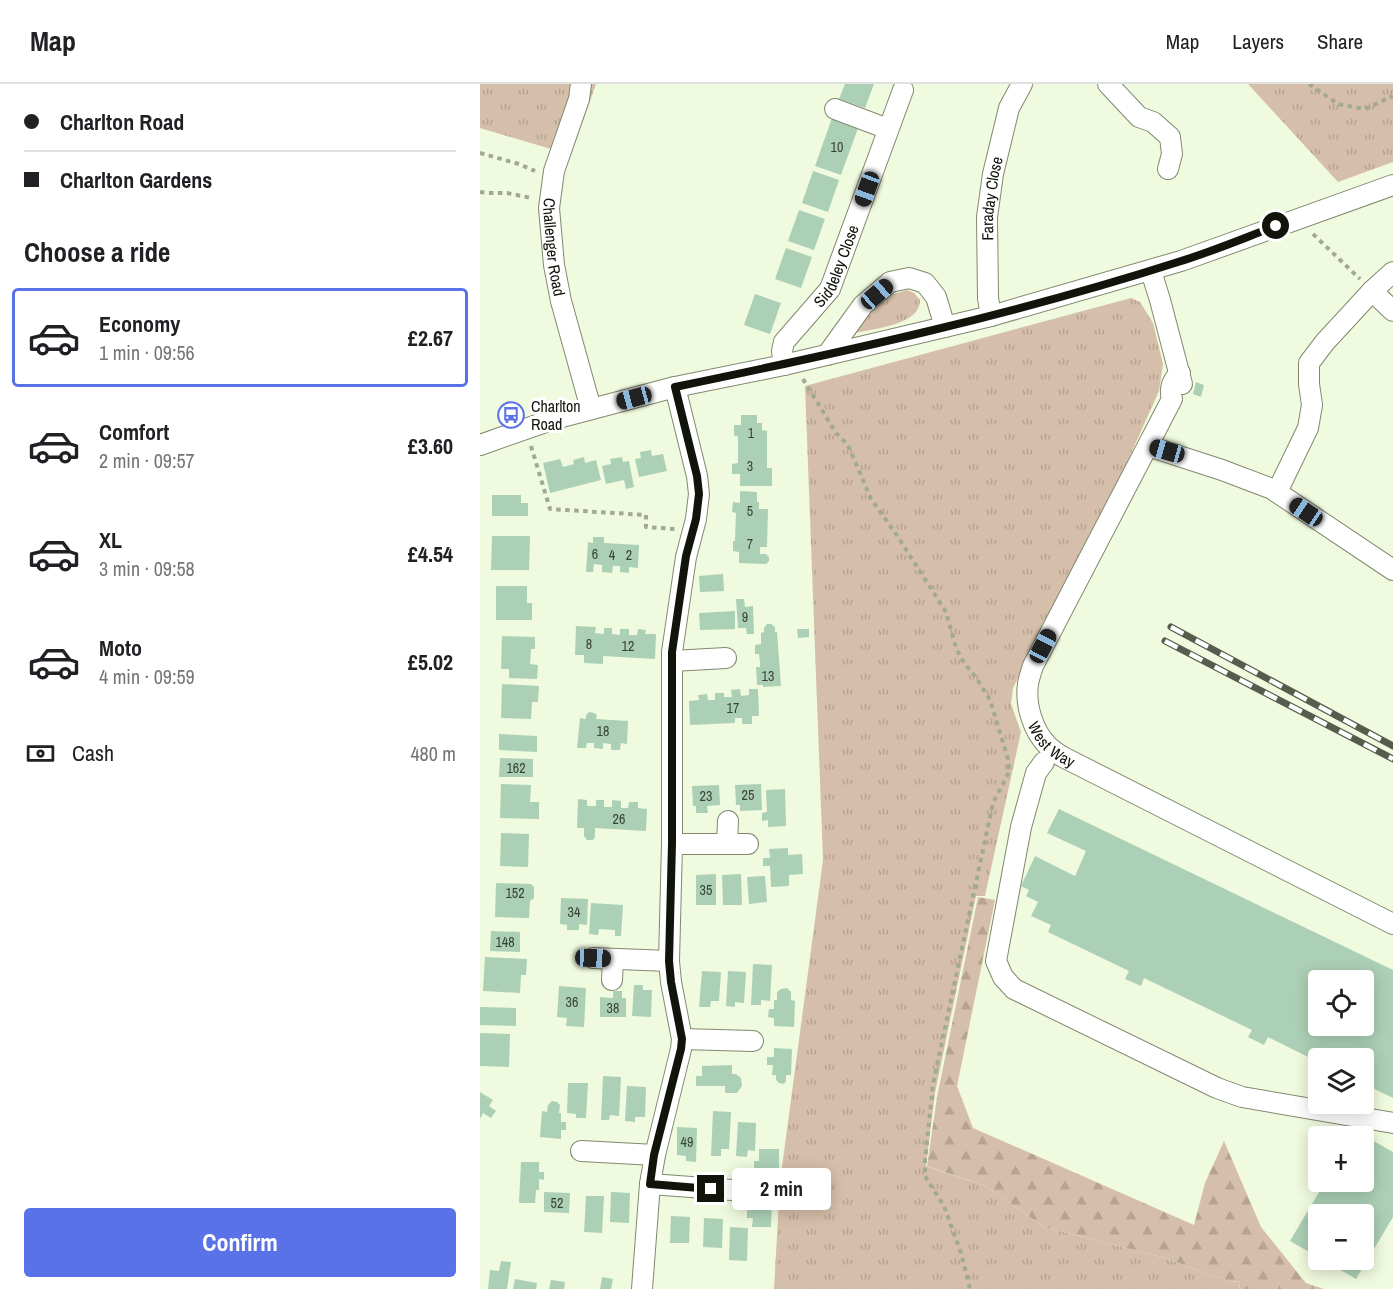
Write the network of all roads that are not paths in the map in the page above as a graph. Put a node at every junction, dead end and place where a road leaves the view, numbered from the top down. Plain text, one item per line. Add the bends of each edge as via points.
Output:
1 (581, 84) edge
2 (1023, 84) edge
3 (1108, 84) edge
4 (903, 90) dead end
5 (835, 109) dead end
6 (888, 129) junction
7 (1168, 169) dead end
8 (1393, 185) edge
9 (1150, 271) junction
10 (1393, 272) edge
11 (1372, 291) junction
12 (1393, 311) edge
13 (991, 316) junction
14 (945, 327) junction
15 (827, 355) junction
16 (788, 364) junction
17 (675, 387) junction
18 (591, 409) junction
19 (480, 445) edge
20 (1148, 446) junction
21 (1277, 492) junction
22 (1393, 570) edge
23 (726, 657) dead end
24 (672, 661) junction
25 (1044, 762) dead end
26 (728, 821) dead end
27 (672, 843) junction
28 (727, 844) junction
29 (748, 844) dead end
30 (1393, 924) edge
31 (593, 958) dead end
32 (613, 959) junction
33 (669, 961) junction
34 (612, 981) dead end
35 (682, 1039) junction
36 (742, 1045) dead end
37 (1393, 1123) edge
38 (581, 1151) dead end
39 (654, 1155) junction
40 (650, 1184) junction
41 (732, 1190) dead end
42 (642, 1289) edge

1 - 18 street, Challenger Road via 553,178 549,208 561,301
2 - 13 street, Faraday Close via 1009,108 987,217
3 - 7 street via 1139,117 1153,122 1170,137 1172,154
4 - 6 street, Siddeley Close
5 - 6 street
6 - 16 street, Siddeley Close via 831,288 784,342 782,351
8 - 9 street
9 - 13 street
9 - 20 street, West Way via 1183,381 1180,395 1172,399
10 - 11 street
11 - 12 street
11 - 21 street via 1309,363 1312,405 1308,428
13 - 14 street
14 - 15 street
14 - 15 street via 936,297 925,284 909,278 890,282 863,305
15 - 16 street
16 - 17 street
17 - 18 street
17 - 24 street via 698,485 698,509 683,571
18 - 19 street
20 - 21 street
20 - 30 street, West Way via 1033,666 1028,696 1030,716 1038,732 1047,746 1063,757
21 - 22 street
23 - 24 street
24 - 27 street
25 - 37 street via 1036,773 1021,828 996,961 1014,989 1242,1097
26 - 28 street
27 - 28 street
27 - 33 street
28 - 29 street
31 - 32 street
32 - 33 street
32 - 34 street
33 - 35 street
35 - 36 street
35 - 39 street
38 - 39 street
39 - 40 street
40 - 41 street
40 - 42 street

